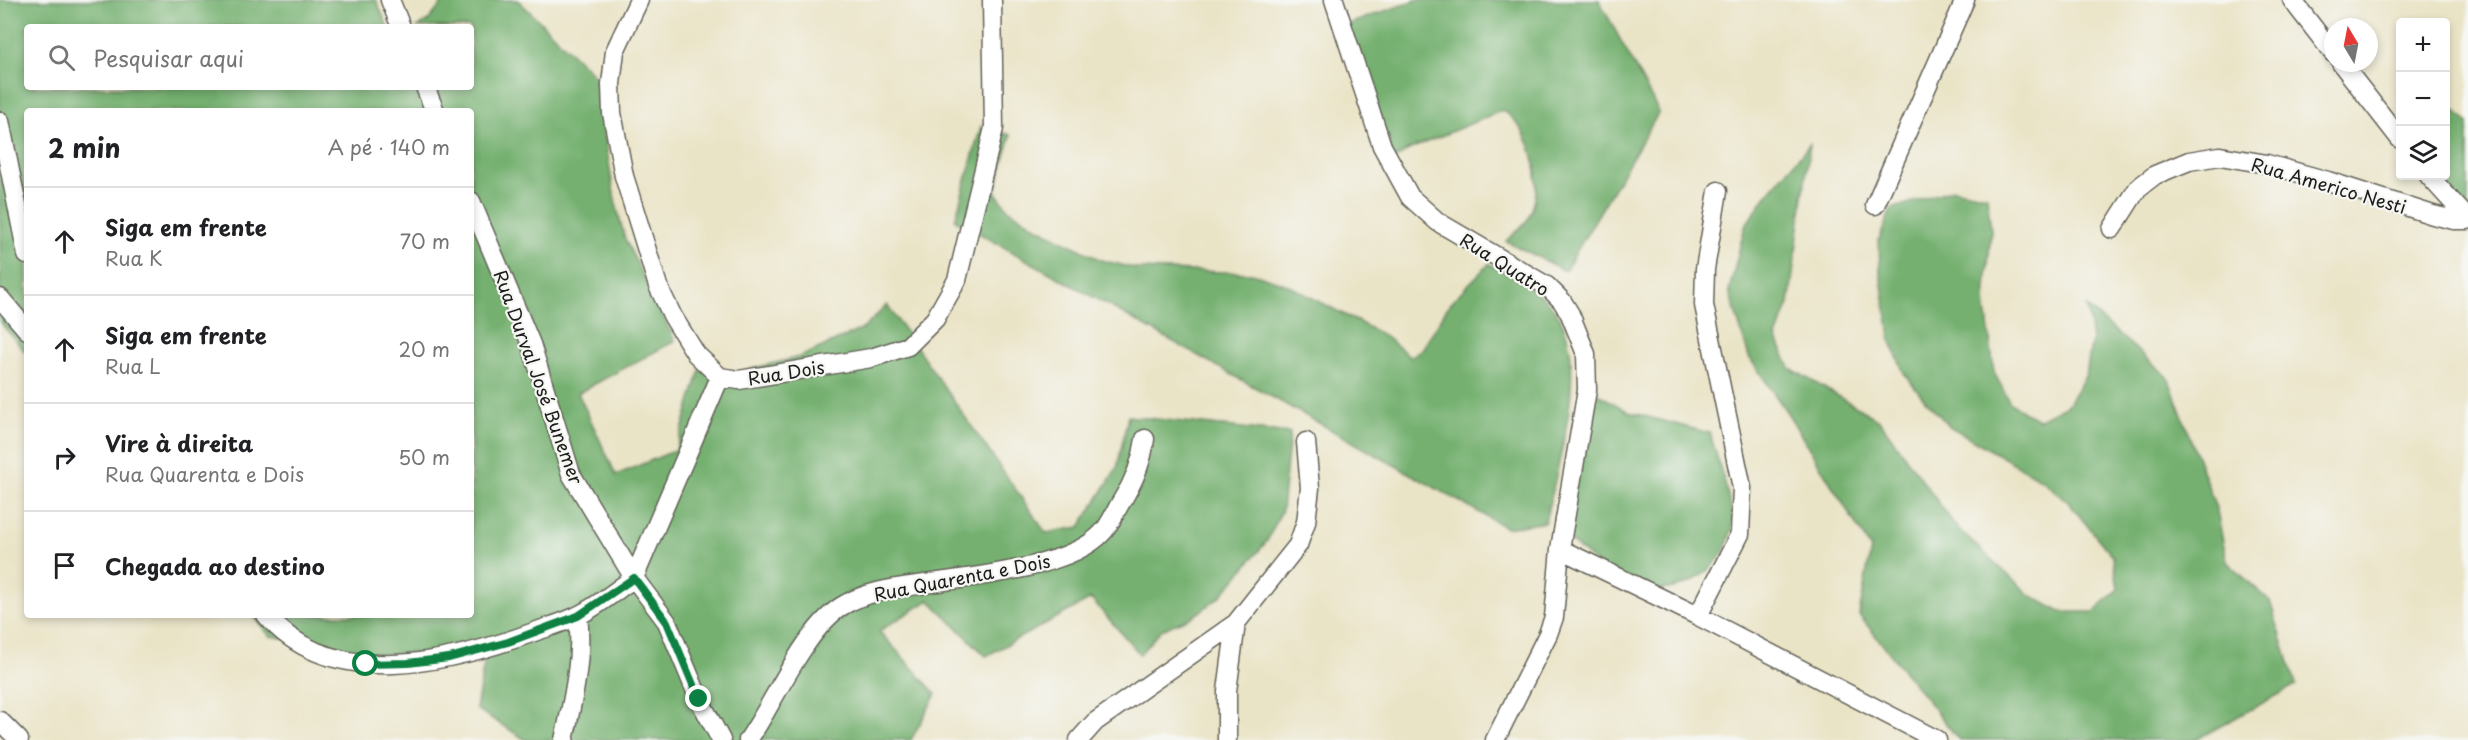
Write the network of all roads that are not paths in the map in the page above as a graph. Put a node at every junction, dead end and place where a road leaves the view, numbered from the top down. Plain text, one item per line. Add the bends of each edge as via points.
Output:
1 (390, 0) edge
2 (639, 0) edge
3 (981, 0) edge
4 (1334, 0) edge
5 (1965, 0) edge
6 (2292, 0) edge
7 (993, 8) edge
8 (400, 24) edge
9 (2324, 41) edge
10 (2348, 72) edge
11 (426, 90) edge
12 (434, 108) edge
13 (0, 121) edge
14 (2396, 134) edge
15 (2433, 180) edge
16 (1718, 191) dead end
17 (1875, 205) dead end
18 (474, 208) edge
19 (2468, 219) edge
20 (2112, 229) dead end
21 (24, 240) edge
22 (0, 298) edge
23 (24, 326) edge
24 (720, 377) junction
25 (1145, 439) dead end
26 (1306, 442) dead end
27 (1560, 549) junction
28 (634, 578) junction
29 (578, 616) junction
30 (1698, 616) junction
31 (269, 618) edge
32 (1236, 623) junction
33 (0, 721) edge
34 (20, 740) edge
35 (564, 740) edge
36 (721, 740) edge
37 (748, 740) edge
38 (1079, 740) edge
39 (1227, 740) edge
40 (1495, 740) edge
41 (1937, 740) edge

1 - 8 street
2 - 24 street via 615,51 612,113 624,176 658,285 696,354
3 - 7 street, Rua Dois
4 - 27 street, Rua Quatro via 1382,146 1410,197 1438,222 1547,286 1562,301 1580,335 1587,354 1587,390
5 - 17 street
6 - 9 street
7 - 24 street, Rua Dois via 994,128 957,280 935,319 908,346 871,358 738,380
10 - 14 street
11 - 12 street
13 - 21 street
15 - 19 street
16 - 30 street via 1705,269 1704,305 1742,488 1742,508 1740,534
18 - 28 street, Rua Durval José Bunemer via 531,344 571,474
19 - 20 street, Rua Americo Nesti via 2433,215 2267,164 2220,156 2189,161 2155,175 2138,188
22 - 23 street
24 - 28 street
25 - 37 street, Rua Quarenta e Dois via 1131,487 1102,533 1085,547 997,573 885,590 840,607 822,623
26 - 32 street via 1310,488 1306,522 1298,544
27 - 30 street
27 - 40 street, Rua Quatro via 1554,617
28 - 29 street
28 - 36 street via 667,622
29 - 31 street via 508,642 449,658 366,664 305,648
29 - 35 street via 579,654
30 - 41 street
32 - 38 street via 1095,722
32 - 39 street via 1227,681
33 - 34 street

